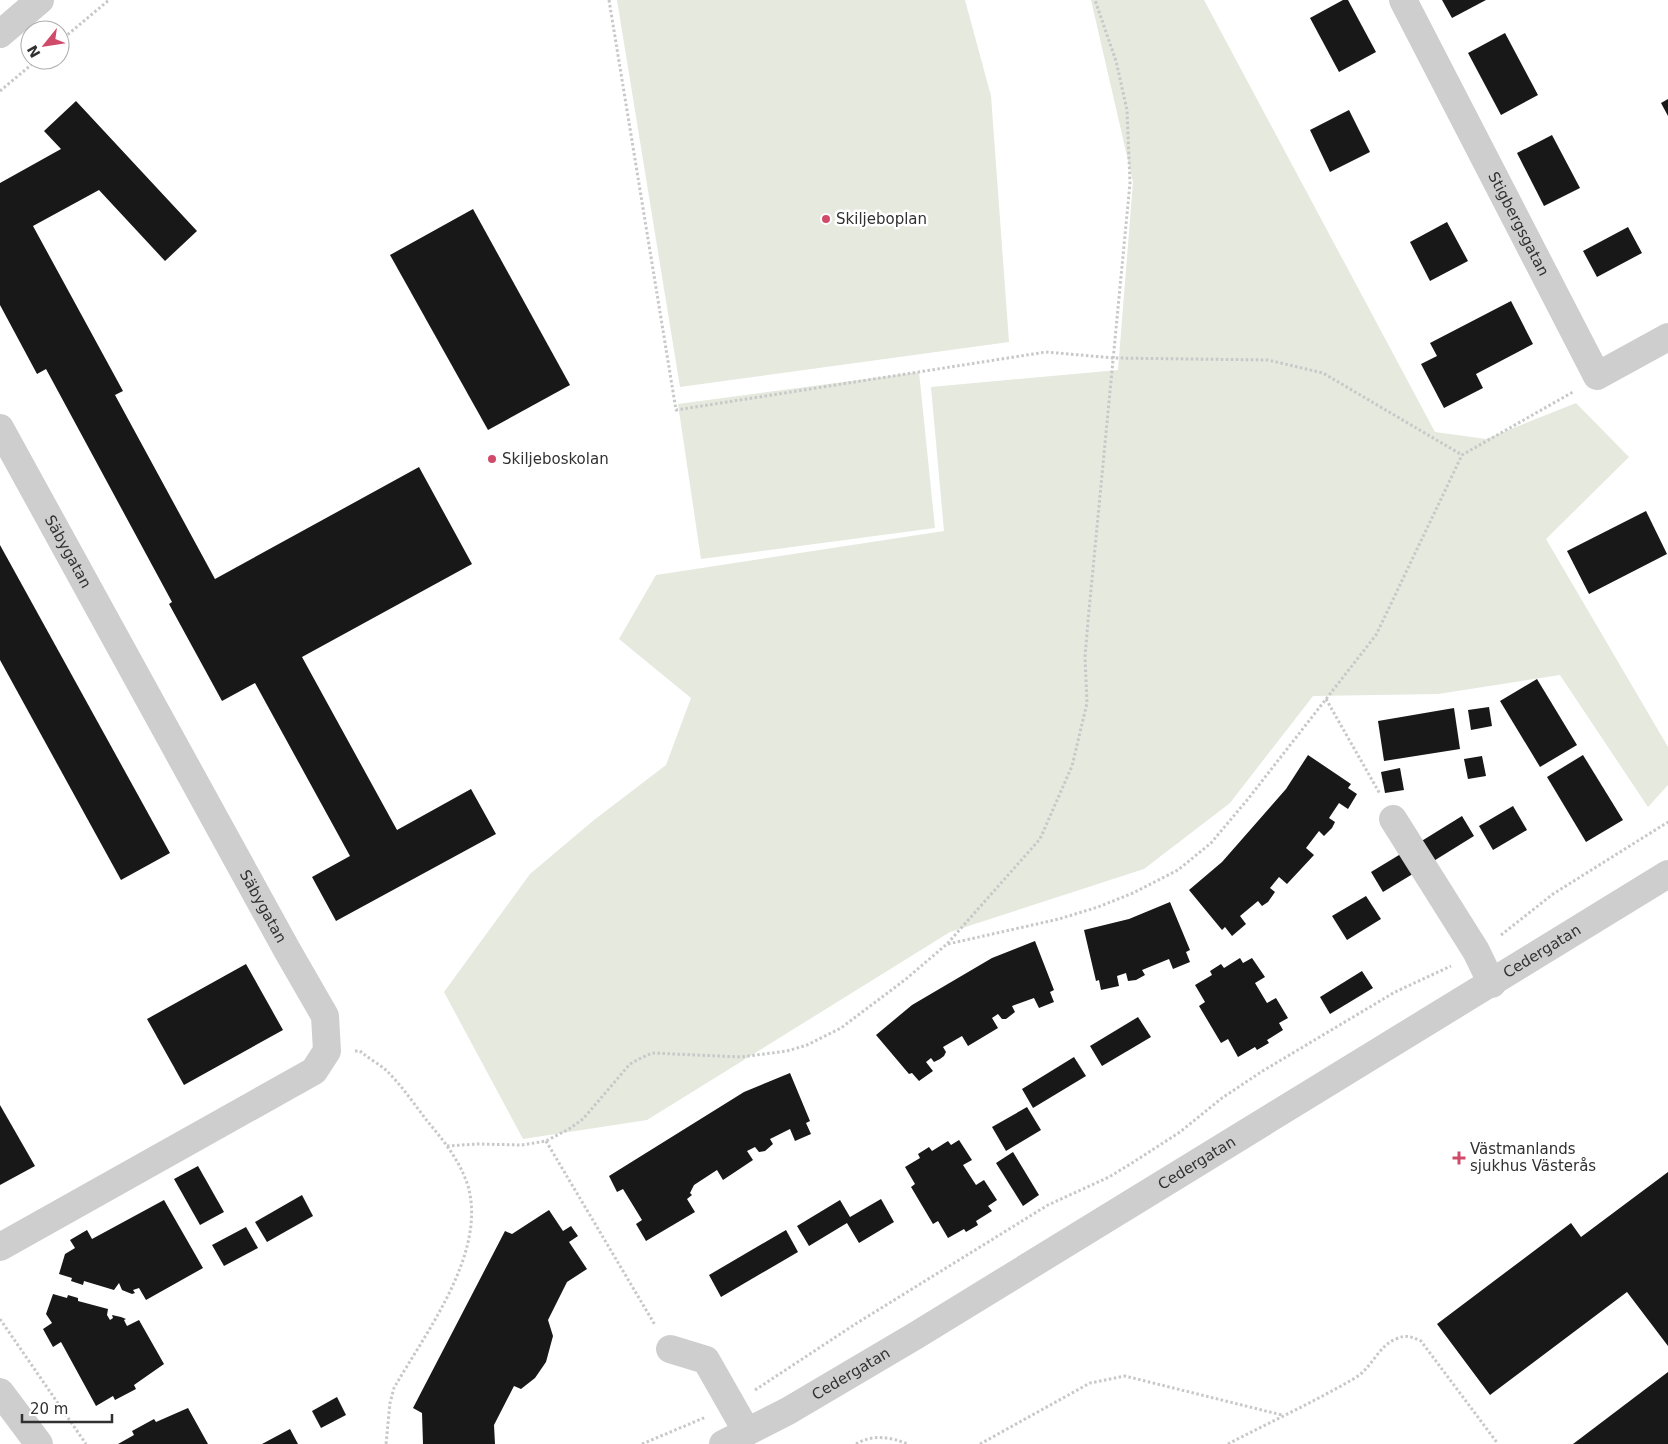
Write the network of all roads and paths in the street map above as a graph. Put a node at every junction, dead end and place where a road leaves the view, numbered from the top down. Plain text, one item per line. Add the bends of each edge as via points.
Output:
1 (40, 0) edge
2 (109, 0) edge
3 (609, 0) edge
4 (1096, 0) edge
5 (1403, 0) edge
6 (70, 33) edge
7 (0, 34) edge
8 (25, 70) edge
9 (0, 91) edge
10 (1668, 337) edge
11 (1114, 358) junction
12 (1597, 376) junction
13 (0, 428) edge
14 (1462, 455) junction
15 (1326, 699) junction
16 (1393, 819) joint
17 (1668, 822) edge
18 (1668, 874) edge
19 (947, 944) junction
20 (1476, 951) junction
21 (1492, 984) junction
22 (327, 1050) junction
23 (546, 1140) junction
24 (447, 1146) junction
25 (0, 1247) edge
26 (0, 1319) edge
27 (670, 1349) joint
28 (0, 1392) edge
29 (731, 1404) junction
30 (1283, 1416) junction
31 (747, 1432) junction
32 (39, 1444) edge
33 (86, 1444) edge
34 (386, 1444) edge
35 (642, 1444) edge
36 (723, 1444) edge
37 (856, 1444) edge
38 (908, 1444) edge
39 (980, 1444) edge
40 (1228, 1444) edge
41 (1498, 1444) edge

1 - 7 street
2 - 6 path
3 - 11 path via 676,410 1046,352
4 - 11 path via 1116,61 1127,110 1130,183
5 - 12 street, Stigbergsgatan
8 - 9 path
10 - 12 street
11 - 14 path via 1268,360 1323,373
11 - 19 path via 1085,657 1087,703 1072,766 1040,839
12 - 14 path
13 - 22 street, Säbygatan via 325,1016
14 - 15 path via 1376,635
15 - 16 path
15 - 19 path via 1217,836 1178,870 1134,893 1059,920
16 - 20 street
17 - 20 path via 1553,894 1507,932
18 - 21 street, Cedergatan
19 - 23 path via 841,1028 807,1045 741,1057 652,1053 639,1059 630,1064 583,1118
20 - 21 street
20 - 29 path via 1395,992 1270,1067 1132,1163 1048,1205
21 - 31 street, Cedergatan via 915,1336
22 - 24 path via 360,1051 387,1071
22 - 25 street via 314,1071
23 - 24 path via 522,1145
23 - 27 path
24 - 34 path via 468,1186 473,1220 449,1292 394,1388
26 - 33 path
27 - 29 street via 706,1360
28 - 32 street
29 - 31 street
29 - 35 path
30 - 39 path via 1126,1376 1090,1383
30 - 40 path
30 - 41 path via 1357,1377 1375,1360 1382,1347 1396,1338 1410,1336 1421,1342
31 - 36 street, Cedergatan
37 - 38 path via 868,1437 894,1439

